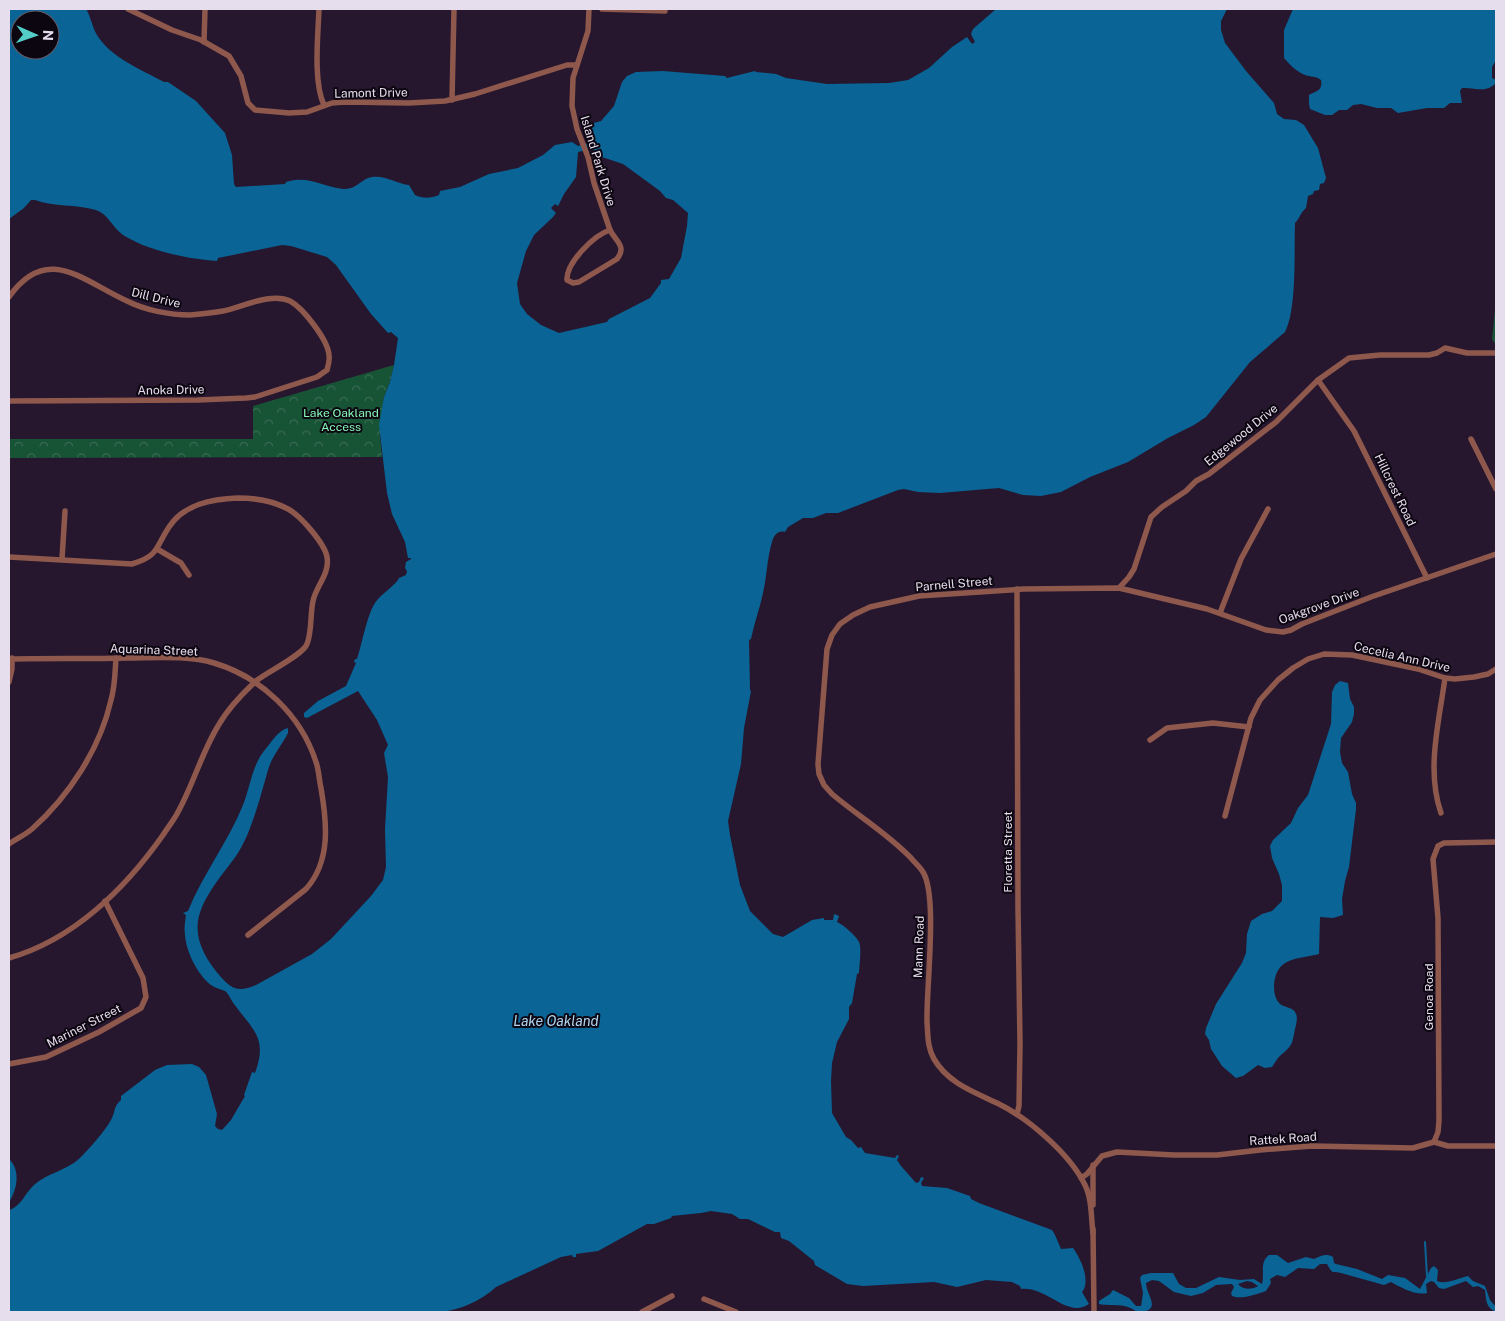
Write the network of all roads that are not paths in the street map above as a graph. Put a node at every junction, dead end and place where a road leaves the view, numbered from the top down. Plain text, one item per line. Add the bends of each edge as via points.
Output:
1 (141, 9) edge
2 (205, 9) edge
3 (318, 9) edge
4 (454, 9) edge
5 (589, 9) edge
6 (602, 9) edge
7 (131, 10) edge
8 (665, 11) dead end
9 (204, 42) junction
10 (577, 65) junction
11 (452, 100) junction
12 (324, 105) junction
13 (610, 230) junction
14 (9, 297) edge
15 (1496, 353) edge
16 (327, 370) joint
17 (1318, 380) junction
18 (9, 401) edge
19 (1471, 439) dead end
20 (1496, 489) edge
21 (1268, 509) dead end
22 (65, 511) dead end
23 (157, 549) junction
24 (1496, 554) edge
25 (9, 557) edge
26 (62, 560) junction
27 (189, 575) dead end
28 (1427, 578) junction
29 (1088, 588) joint
30 (1119, 588) junction
31 (1017, 589) junction
32 (1220, 613) junction
33 (832, 635) joint
34 (10, 658) edge
35 (116, 658) junction
36 (1496, 669) edge
37 (1445, 678) junction
38 (9, 682) edge
39 (255, 682) junction
40 (1249, 727) junction
41 (1150, 740) dead end
42 (1441, 813) dead end
43 (1226, 816) dead end
44 (1496, 842) edge
45 (9, 844) edge
46 (105, 902) junction
47 (248, 935) dead end
48 (9, 958) edge
49 (9, 1064) edge
50 (1017, 1114) junction
51 (1434, 1142) junction
52 (1496, 1146) edge
53 (1093, 1166) junction
54 (1081, 1178) junction
55 (1093, 1233) junction
56 (672, 1296) dead end
57 (704, 1299) dead end
58 (642, 1312) edge
59 (736, 1312) edge
60 (1094, 1312) edge

1 - 7 street
2 - 9 street
3 - 12 street via 318,81
4 - 11 street
5 - 10 street, Island Park Drive via 588,30
6 - 8 street
7 - 9 street
9 - 12 street, Lamont Drive via 233,61 248,103 255,110 307,112
10 - 11 street, Lamont Drive via 567,65
10 - 13 street, Island Park Drive via 572,106
11 - 12 street, Lamont Drive
13 - 13 street, Island Park Drive via 598,235 575,258 567,272 567,280 579,282 617,259 622,248
14 - 16 street, Dill Drive via 32,274 40,270 60,269 130,303 182,315 225,311 279,298 298,307 317,331 329,355
15 - 17 street, Edgewood Drive via 1467,353 1445,348 1429,355 1349,358
16 - 18 street, Anoka Drive via 317,378 246,398
17 - 28 street, Hillcrest Road via 1354,431
17 - 30 street, Edgewood Drive via 1276,422 1151,517 1134,569
19 - 20 street
21 - 32 street via 1241,560
22 - 26 street
23 - 26 street via 147,558 132,564
23 - 27 street via 181,563
23 - 39 street via 169,526 185,510 200,503 238,498 254,498 290,510 321,540 327,557 325,574 313,599 307,645 298,655
24 - 28 street, Oakgrove Drive
25 - 26 street
28 - 32 street, Oakgrove Drive via 1283,632 1266,630
29 - 30 street, Oakgrove Drive
29 - 31 street, Parnell Street
30 - 32 street, Oakgrove Drive
31 - 33 street, Parnell Street via 919,596 870,607 840,624
31 - 50 street, Floretta Street via 1020,1044
33 - 50 street, Mann Road via 827,649 819,774 832,794 904,851 923,870 927,879 930,909 928,1041 933,1057 952,1080
34 - 35 street, Aquarina Street
34 - 38 street
35 - 39 street, Aquarina Street via 212,662
35 - 45 street via 107,718 85,763 54,807 30,830
36 - 37 street, Cecelia Ann Drive via 1474,677
37 - 40 street, Cecelia Ann Drive via 1376,659 1324,654 1308,659 1278,680 1260,700
37 - 42 street via 1434,763
39 - 46 street via 218,726 178,813 134,874
39 - 47 street, Aquarina Street via 290,714 307,739 317,764 326,844 320,868 310,885
40 - 41 street via 1213,723 1167,728
40 - 43 street, Cecelia Ann Drive
44 - 51 street, Genoa Road via 1444,843 1434,852 1440,1013 1439,1121
46 - 48 street via 53,940
46 - 49 street, Mariner Street via 143,978 146,997 141,1008 46,1057
50 - 54 street, Mann Road via 1062,1153
51 - 52 street, Rattek Road via 1448,1146
51 - 53 street, Rattek Road via 1413,1148 1312,1146 1217,1155 1117,1152 1102,1156
53 - 54 street, Rattek Road
53 - 55 street, Mann Road
54 - 55 street, Mann Road via 1089,1196
55 - 60 street, Mann Road
56 - 58 street
57 - 59 street

